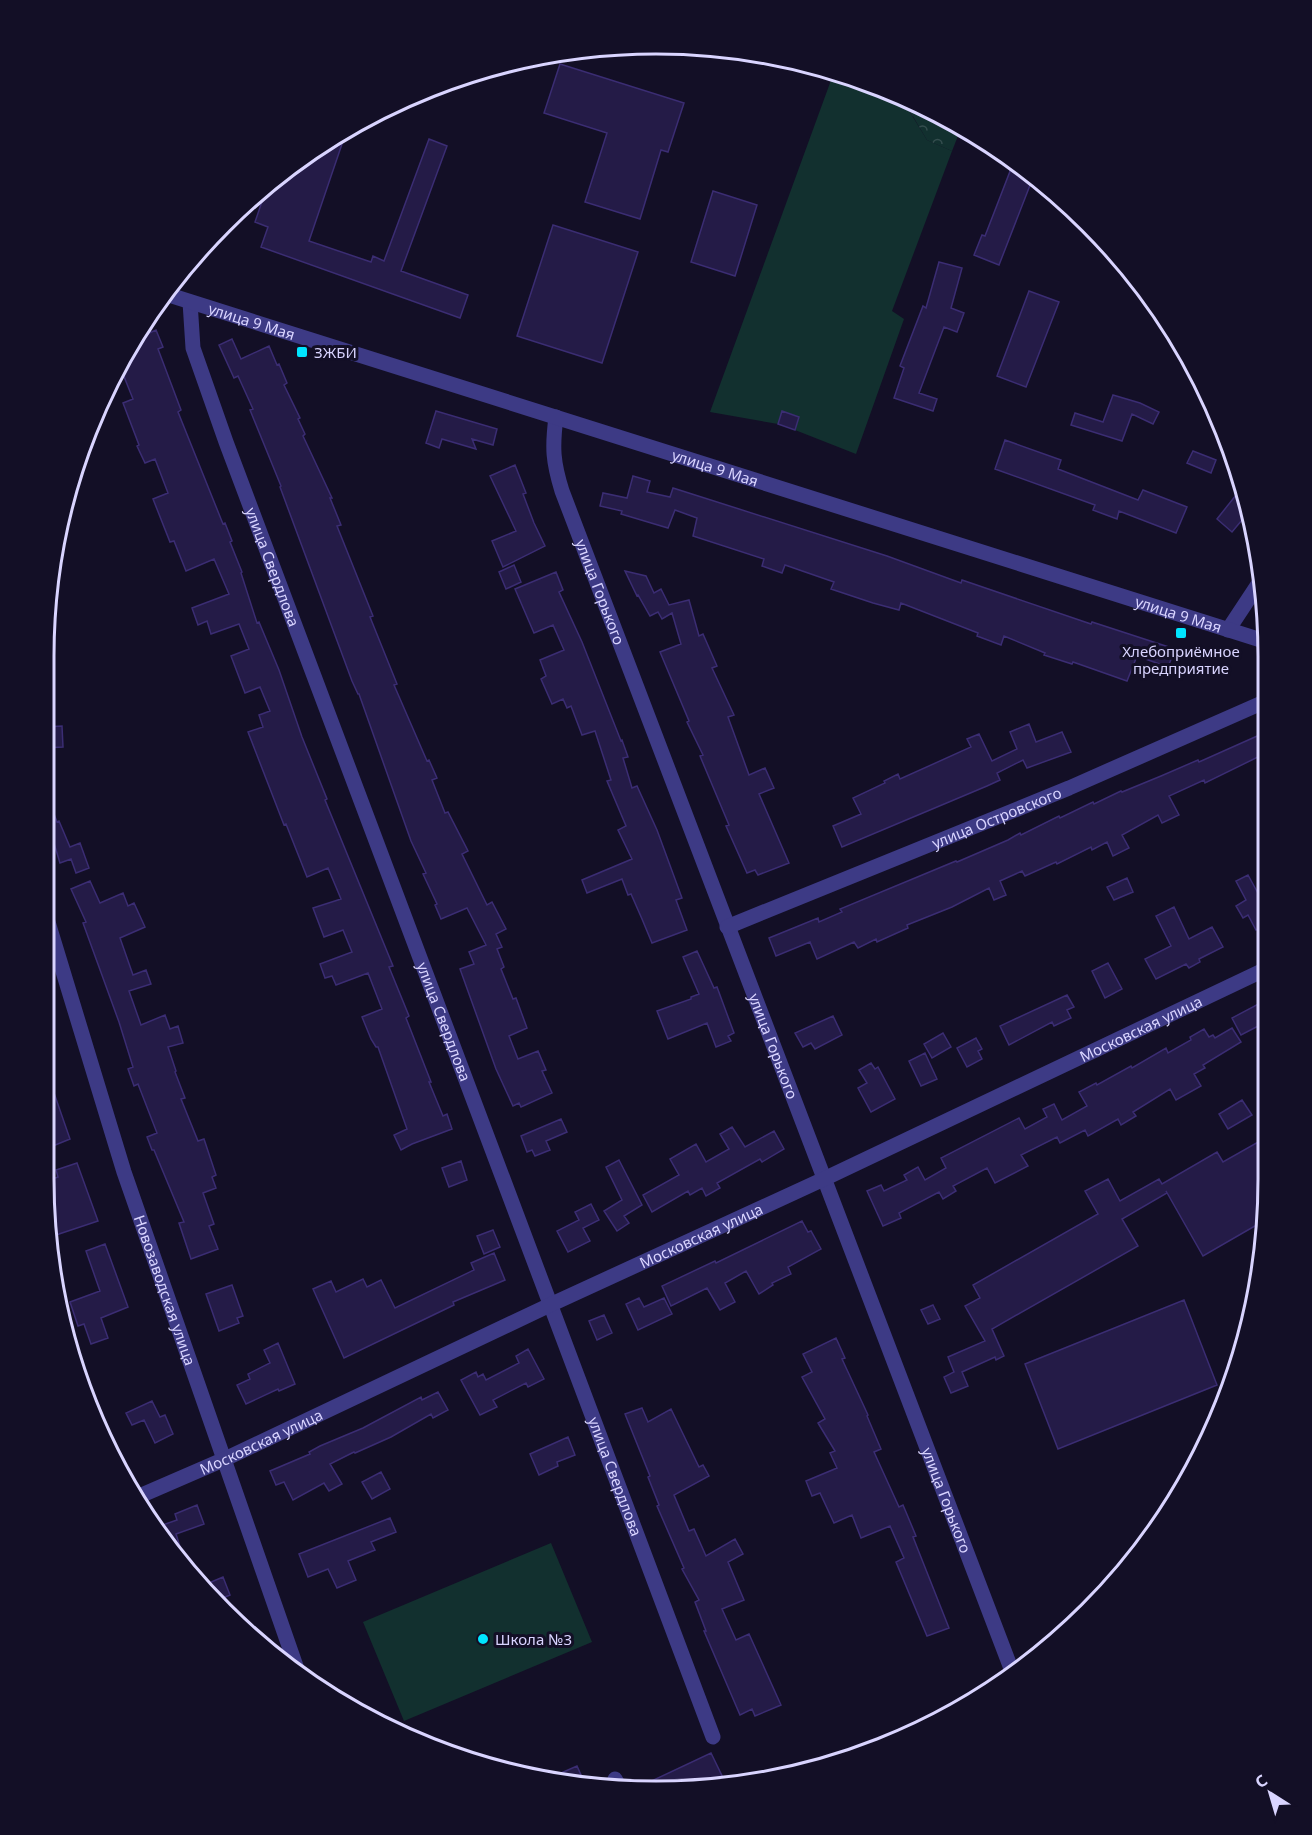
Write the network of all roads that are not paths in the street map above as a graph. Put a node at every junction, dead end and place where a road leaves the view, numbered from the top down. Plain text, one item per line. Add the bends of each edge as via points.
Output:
1 (173, 296) edge
2 (190, 302) junction
3 (556, 417) junction
4 (1254, 590) edge
5 (1228, 630) junction
6 (1258, 639) edge
7 (1258, 705) edge
8 (727, 927) junction
9 (54, 941) edge
10 (1258, 973) edge
11 (826, 1178) junction
12 (552, 1304) junction
13 (225, 1459) junction
14 (144, 1494) edge
15 (293, 1659) edge
16 (1010, 1666) edge
17 (713, 1737) dead end

1 - 2 street, улица 9 Мая
2 - 3 street, улица 9 Мая
2 - 12 street, улица Свердлова via 193,348 222,431
3 - 5 street, улица 9 Мая
3 - 8 street, улица Горького via 552,448 562,491
4 - 5 street
5 - 6 street, улица 9 Мая
7 - 8 street, улица Островского via 1069,788
8 - 11 street, улица Горького
9 - 13 street, Новозаводская улица via 124,1172
10 - 11 street, Московская улица
11 - 12 street, Московская улица
11 - 16 street, улица Горького
12 - 13 street, Московская улица
12 - 17 street, улица Свердлова
13 - 14 street, Московская улица
13 - 15 street, Новозаводская улица

